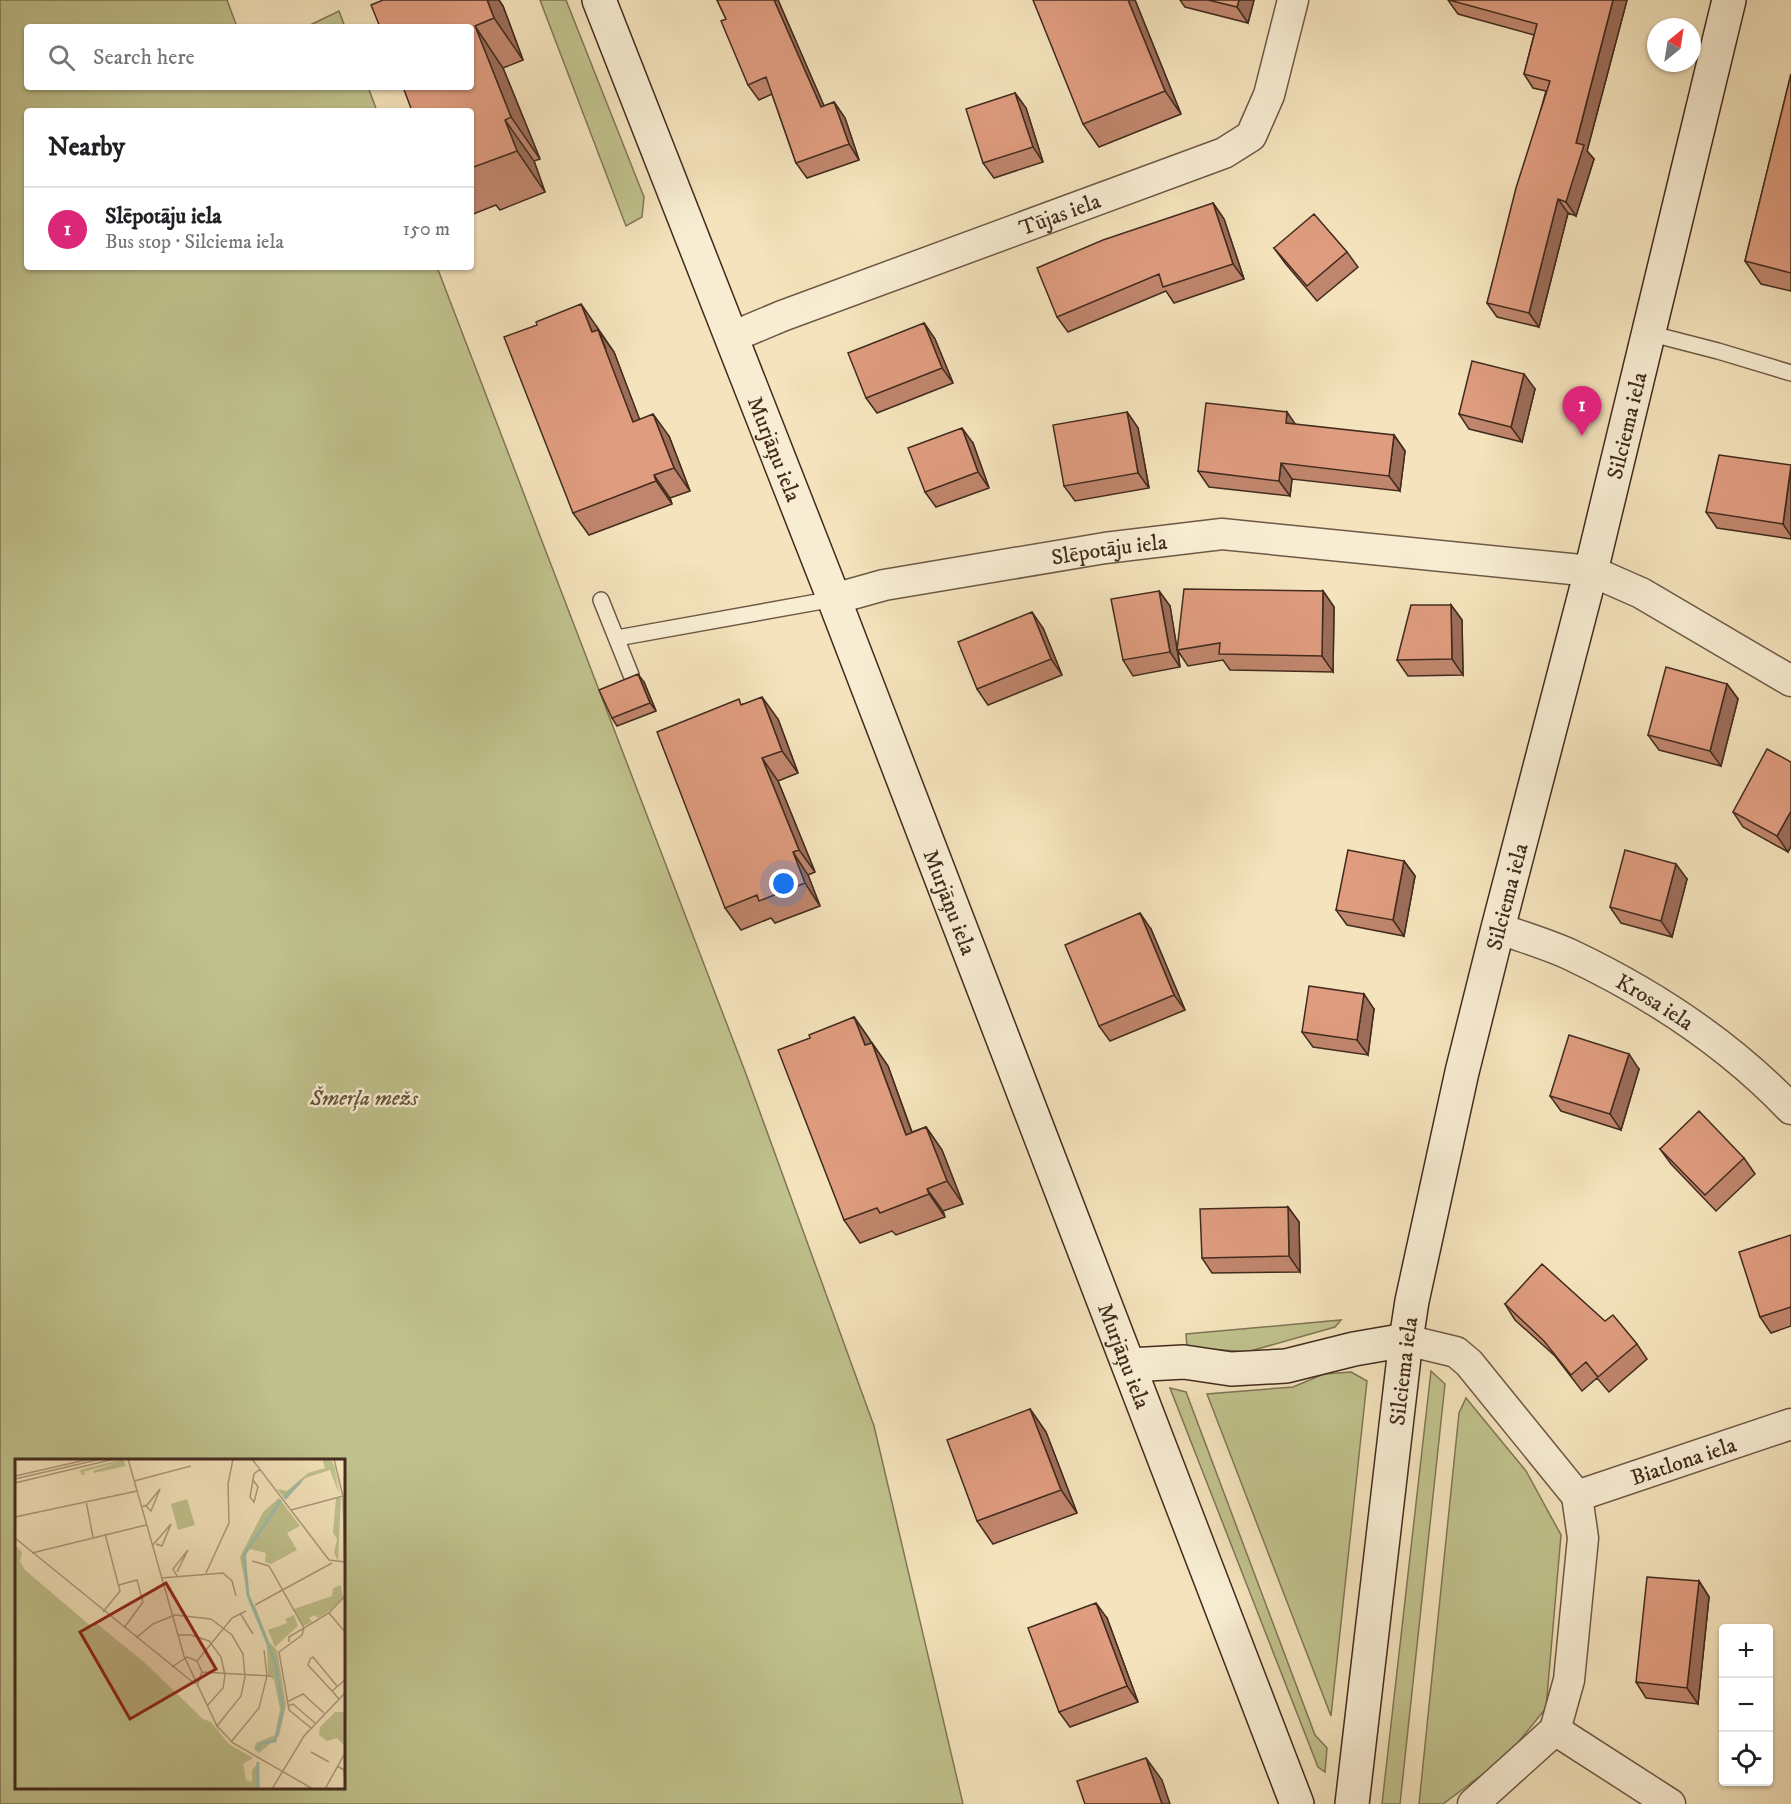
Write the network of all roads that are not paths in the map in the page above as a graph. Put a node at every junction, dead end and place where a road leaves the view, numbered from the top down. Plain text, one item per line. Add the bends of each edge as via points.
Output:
1 (599, 0) edge
2 (1293, 0) edge
3 (1729, 0) edge
4 (1647, 333) junction
5 (732, 337) junction
6 (1791, 373) edge
7 (1591, 571) junction
8 (834, 599) junction
9 (601, 600) dead end
10 (617, 638) junction
11 (631, 675) edge
12 (1791, 681) edge
13 (1498, 928) junction
14 (1791, 1109) edge
15 (1406, 1340) junction
16 (1129, 1365) junction
17 (1791, 1424) edge
18 (1577, 1497) junction
19 (1555, 1730) junction
20 (1297, 1804) edge
21 (1352, 1804) edge
22 (1473, 1804) edge
23 (1670, 1804) edge

1 - 5 street, Murjāņu iela
2 - 5 street, Tūjas iela via 1269,95 1251,136 1224,153 782,315
3 - 4 street, Silciema iela
4 - 6 lane
4 - 7 street, Silciema iela
5 - 8 street, Murjāņu iela
7 - 8 street, Slēpotāju iela via 1222,534 1105,548 884,585
7 - 12 street, Slēpotāju iela via 1641,593
7 - 13 street, Silciema iela
8 - 10 lane
8 - 16 street, Murjāņu iela
9 - 10 lane
10 - 11 lane
13 - 14 street, Krosa iela via 1569,955 1650,996 1716,1040
13 - 15 street, Silciema iela via 1460,1083
15 - 16 street via 1286,1366 1231,1369 1185,1362
15 - 18 street via 1456,1352 1469,1363
15 - 21 street, Silciema iela
16 - 20 street, Murjāņu iela
17 - 18 street, Biatlona iela
18 - 19 street via 1583,1538 1569,1680
19 - 22 street
19 - 23 street

